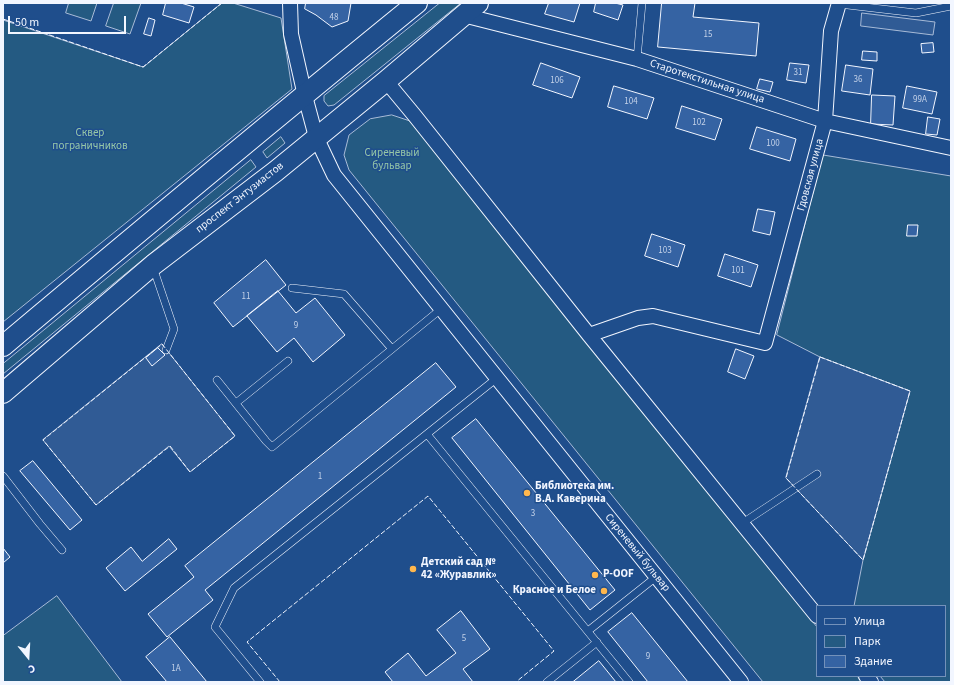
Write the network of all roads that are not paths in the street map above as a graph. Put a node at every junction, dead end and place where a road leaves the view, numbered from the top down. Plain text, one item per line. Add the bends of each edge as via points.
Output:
1 (417, 3) edge
2 (642, 3) edge
3 (839, 3) edge
4 (288, 4) edge
5 (941, 6) edge
6 (951, 6) edge
7 (471, 9) edge
8 (637, 59) junction
9 (386, 81) junction
10 (305, 96) junction
11 (825, 121) junction
12 (316, 137) junction
13 (951, 148) edge
14 (152, 265) junction
15 (292, 288) dead end
16 (441, 309) junction
17 (588, 334) junction
18 (3, 346) edge
19 (392, 349) junction
20 (166, 350) dead end
21 (288, 361) dead end
22 (497, 378) junction
23 (217, 380) dead end
24 (3, 393) edge
25 (236, 403) junction
26 (427, 434) junction
27 (817, 474) dead end
28 (3, 476) edge
29 (742, 524) junction
30 (62, 550) dead end
31 (656, 577) junction
32 (816, 615) edge
33 (588, 631) junction
34 (597, 642) junction
35 (260, 682) edge
36 (547, 682) edge
37 (629, 682) edge
38 (741, 682) edge

1 - 10 main road
2 - 8 lane
3 - 5 lane via 916,13
3 - 11 street, Гдовская улица via 831,31
4 - 10 street, Сиреневый бульвар via 291,34
5 - 6 lane
7 - 8 street, Старотекстильная улица
7 - 9 main road, проспект Энтузиастов
8 - 11 street, Старотекстильная улица
9 - 12 main road, проспект Энтузиастов
9 - 17 street
10 - 12 street, Сиреневый бульвар
10 - 18 main road
11 - 13 street, Старотекстильная улица
11 - 17 street, Гдовская улица via 766,343 653,316 638,318
12 - 14 main road, проспект Энтузиастов via 276,171
12 - 16 street, Сиреневый бульвар via 334,175
14 - 20 lane via 174,329
14 - 24 main road, проспект Энтузиастов
15 - 19 lane via 344,294
16 - 19 lane
16 - 22 street, Сиреневый бульвар
17 - 29 street
19 - 25 lane via 272,447
21 - 25 lane
22 - 26 lane
22 - 31 street, Сиреневый бульвар
23 - 25 lane
26 - 33 lane
26 - 35 lane via 234,588 216,627
27 - 29 lane
28 - 30 lane
29 - 32 street
31 - 33 lane
31 - 38 street, Сиреневый бульвар
33 - 34 lane
34 - 36 lane
34 - 37 lane

